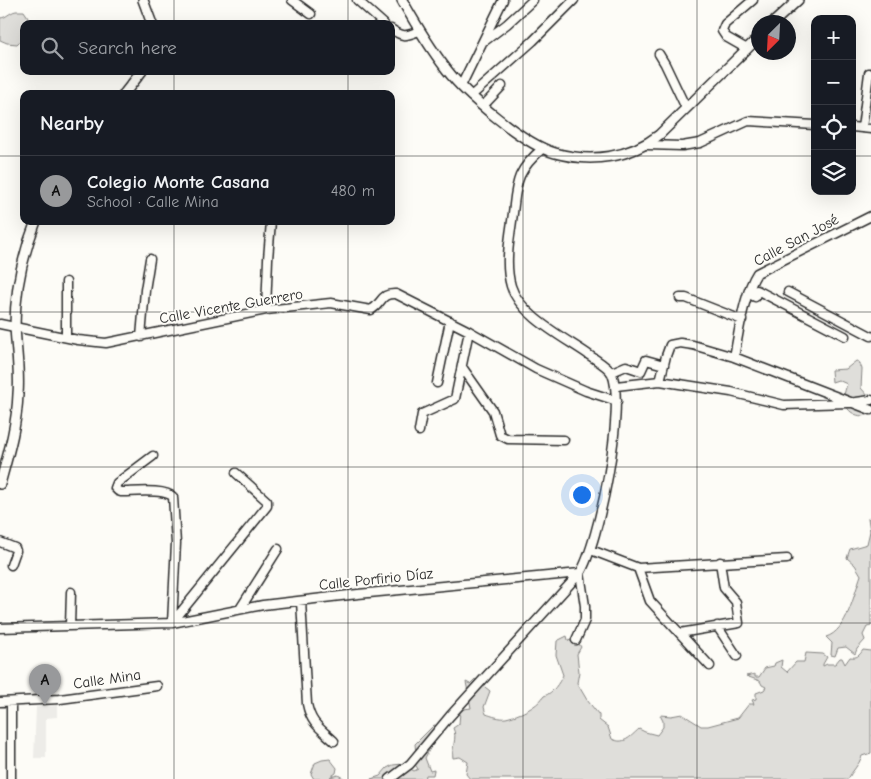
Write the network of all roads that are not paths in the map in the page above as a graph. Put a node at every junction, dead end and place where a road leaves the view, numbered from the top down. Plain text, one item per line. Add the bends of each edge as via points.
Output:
1 (143, 0) edge
2 (292, 0) edge
3 (357, 0) edge
4 (402, 0) edge
5 (503, 0) edge
6 (533, 0) edge
7 (574, 0) edge
8 (753, 0) edge
9 (798, 0) edge
10 (311, 14) dead end
11 (782, 15) edge
12 (150, 20) edge
13 (380, 20) edge
14 (419, 30) junction
15 (395, 31) edge
16 (484, 41) junction
17 (751, 45) edge
18 (747, 49) junction
19 (659, 54) dead end
20 (871, 74) edge
21 (139, 75) edge
22 (461, 86) junction
23 (502, 86) dead end
24 (127, 90) edge
25 (471, 96) junction
26 (483, 106) junction
27 (686, 108) junction
28 (811, 125) edge
29 (856, 127) edge
30 (862, 128) junction
31 (871, 129) edge
32 (647, 145) junction
33 (543, 148) junction
34 (871, 216) edge
35 (35, 225) edge
36 (271, 225) edge
37 (150, 259) dead end
38 (66, 282) dead end
39 (788, 292) dead end
40 (748, 293) junction
41 (680, 298) dead end
42 (266, 310) junction
43 (742, 320) junction
44 (450, 321) junction
45 (0, 324) edge
46 (16, 327) junction
47 (469, 331) junction
48 (141, 336) junction
49 (845, 336) dead end
50 (871, 336) edge
51 (66, 337) junction
52 (734, 357) junction
53 (664, 365) junction
54 (462, 367) junction
55 (612, 372) junction
56 (660, 380) junction
57 (437, 383) dead end
58 (616, 386) junction
59 (871, 400) edge
60 (617, 401) junction
61 (849, 403) junction
62 (871, 410) edge
63 (419, 430) dead end
64 (564, 440) dead end
65 (153, 456) dead end
66 (236, 473) dead end
67 (0, 484) edge
68 (0, 542) edge
69 (278, 549) dead end
70 (590, 550) junction
71 (787, 559) dead end
72 (720, 562) junction
73 (11, 566) dead end
74 (638, 568) junction
75 (580, 573) junction
76 (71, 592) dead end
77 (301, 601) junction
78 (240, 609) junction
79 (172, 623) junction
80 (70, 626) junction
81 (717, 626) junction
82 (0, 628) edge
83 (680, 633) junction
84 (576, 640) dead end
85 (738, 656) dead end
86 (710, 666) dead end
87 (157, 686) dead end
88 (0, 702) edge
89 (10, 702) junction
90 (334, 741) dead end
91 (11, 779) edge
92 (390, 779) edge

1 - 12 street
2 - 10 street
3 - 13 street
4 - 14 street
5 - 16 street
6 - 16 street
7 - 25 street
8 - 18 street via 725,24 722,31 726,37
9 - 11 street
14 - 15 street via 408,36
14 - 22 street
16 - 22 street
17 - 18 street
18 - 27 street
19 - 27 street
20 - 30 street
21 - 24 street
22 - 25 street
23 - 26 street
25 - 26 street
26 - 33 street
27 - 32 street
28 - 32 street via 748,121 700,143
29 - 30 street
30 - 31 street
32 - 33 street via 623,154 579,158
33 - 55 street via 519,175 509,243 510,284 524,308
34 - 40 street, Calle San José via 763,269 751,282
35 - 46 street via 18,287
36 - 42 street
37 - 48 street
38 - 51 street
39 - 50 street
40 - 43 street, Calle San José
40 - 49 street via 755,297 758,290
41 - 43 street
42 - 44 street, Calle Vicente Guerrero via 331,303 371,310 387,294 396,294
42 - 48 street, Calle Vicente Guerrero
43 - 52 street, Calle San José
44 - 47 street, Calle Vicente Guerrero
44 - 57 street
45 - 46 street, Calle Vicente Guerrero
46 - 51 street, Calle Vicente Guerrero
46 - 67 street via 18,401
47 - 54 street
47 - 60 street, Calle Vicente Guerrero via 536,369
48 - 51 street, Calle Vicente Guerrero via 106,343
52 - 53 street via 680,343 670,346
52 - 61 street
53 - 55 street via 646,360 641,371 626,366
53 - 56 street
54 - 63 street via 455,399 422,414
54 - 64 street via 493,411 500,435 508,440
55 - 58 street
56 - 58 street
56 - 61 street via 784,404
58 - 60 street
59 - 61 street
60 - 70 street via 613,446
61 - 62 street
65 - 79 street via 116,483 115,488 121,492 172,494 176,543
66 - 79 street via 267,501 267,506
68 - 73 street via 15,548
69 - 78 street
70 - 74 street
70 - 75 street
71 - 72 street
72 - 74 street
72 - 81 street via 724,588 736,602 739,623
74 - 83 street via 650,601
75 - 77 street, Calle Porfirio Díaz
75 - 84 street via 585,620
75 - 92 street via 410,764
76 - 80 street
77 - 78 street, Calle Porfirio Díaz
77 - 90 street via 309,715 313,723
78 - 79 street, Calle Porfirio Díaz
79 - 80 street, Calle Porfirio Díaz
80 - 82 street, Calle Porfirio Díaz
81 - 83 street
81 - 85 street
83 - 86 street
87 - 89 street, Calle Mina
88 - 89 street, Calle Mina
89 - 91 street

